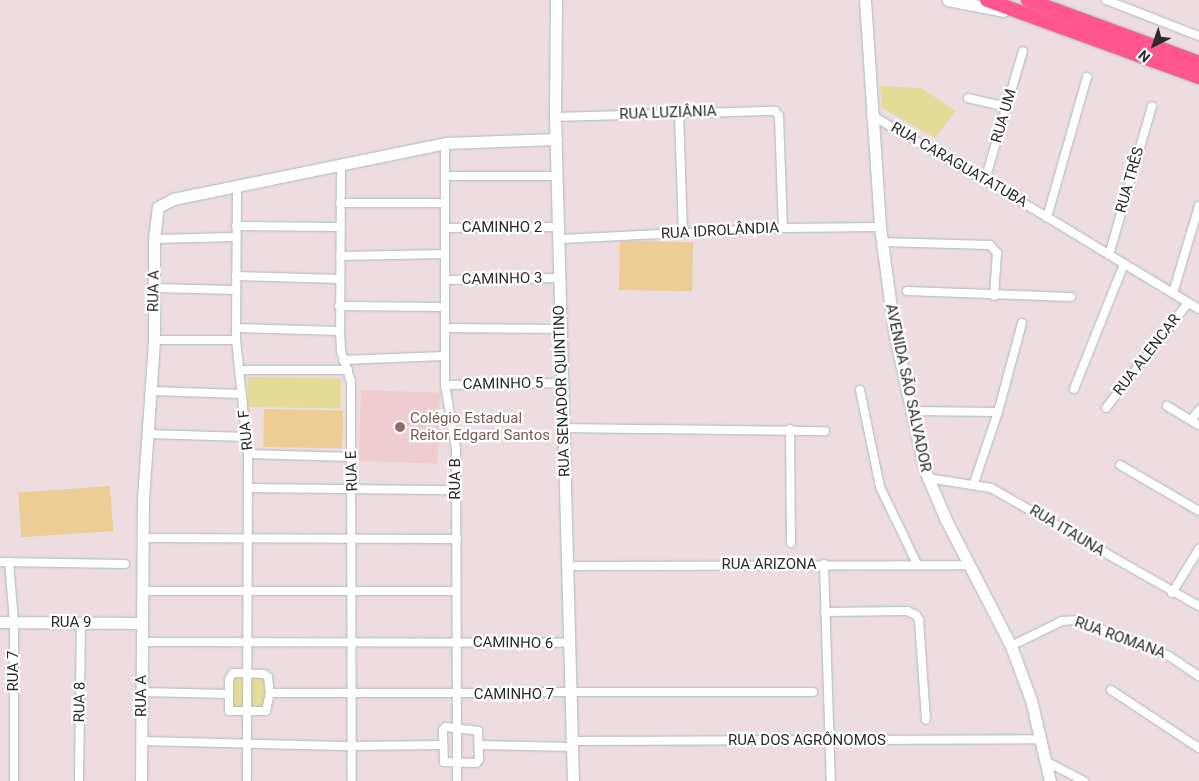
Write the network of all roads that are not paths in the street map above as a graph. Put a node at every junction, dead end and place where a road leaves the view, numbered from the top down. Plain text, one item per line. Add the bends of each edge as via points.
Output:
1 (556, 0) edge
2 (865, 0) edge
3 (948, 0) edge
4 (987, 0) edge
5 (1028, 0) edge
6 (1106, 0) edge
7 (1045, 19) junction
8 (1199, 36) edge
9 (1023, 52) dead end
10 (1199, 62) edge
11 (1087, 77) dead end
12 (1199, 77) edge
13 (968, 98) dead end
14 (1152, 106) dead end
15 (1007, 107) junction
16 (679, 113) junction
17 (871, 115) junction
18 (555, 117) junction
19 (556, 139) junction
20 (445, 143) junction
21 (341, 164) junction
22 (445, 176) junction
23 (556, 176) junction
24 (985, 180) junction
25 (237, 187) junction
26 (445, 202) junction
27 (340, 203) junction
28 (1199, 206) edge
29 (1047, 217) junction
30 (236, 226) junction
31 (339, 227) junction
32 (880, 227) junction
33 (445, 228) junction
34 (783, 228) junction
35 (559, 233) junction
36 (682, 233) junction
37 (236, 237) junction
38 (154, 239) junction
39 (882, 242) junction
40 (445, 254) junction
41 (1109, 254) junction
42 (340, 256) junction
43 (1124, 264) junction
44 (236, 276) junction
45 (559, 278) junction
46 (340, 279) junction
47 (446, 280) junction
48 (154, 288) junction
49 (236, 290) junction
50 (907, 291) dead end
51 (1172, 293) junction
52 (994, 296) junction
53 (1071, 297) dead end
54 (1188, 303) junction
55 (339, 306) junction
56 (445, 307) junction
57 (1199, 309) edge
58 (1022, 323) dead end
59 (236, 328) junction
60 (446, 328) junction
61 (561, 329) junction
62 (340, 331) junction
63 (154, 340) junction
64 (236, 340) junction
65 (444, 356) junction
66 (343, 360) junction
67 (239, 370) junction
68 (348, 370) junction
69 (562, 383) junction
70 (445, 385) junction
71 (1074, 389) dead end
72 (860, 390) dead end
73 (151, 391) junction
74 (242, 394) junction
75 (1167, 406) dead end
76 (1106, 408) dead end
77 (1199, 410) edge
78 (911, 411) junction
79 (998, 412) junction
80 (1191, 420) junction
81 (1199, 425) edge
82 (562, 428) junction
83 (790, 429) junction
84 (825, 431) dead end
85 (148, 434) junction
86 (248, 437) junction
87 (248, 454) junction
88 (351, 457) junction
89 (1120, 465) dead end
90 (927, 478) junction
91 (974, 483) junction
92 (248, 488) junction
93 (352, 490) junction
94 (456, 490) junction
95 (1199, 511) edge
96 (142, 538) junction
97 (249, 538) junction
98 (457, 539) junction
99 (352, 540) junction
100 (792, 543) dead end
101 (1199, 549) edge
102 (0, 562) edge
103 (9, 562) junction
104 (125, 564) dead end
105 (824, 564) junction
106 (917, 564) junction
107 (970, 565) junction
108 (567, 566) junction
109 (143, 591) junction
110 (456, 591) junction
111 (248, 592) junction
112 (352, 593) junction
113 (1172, 593) junction
114 (1199, 606) edge
115 (825, 612) junction
116 (0, 622) edge
117 (14, 622) junction
118 (81, 623) junction
119 (142, 623) junction
120 (143, 642) junction
121 (457, 642) junction
122 (352, 643) junction
123 (569, 643) junction
124 (246, 644) junction
125 (1011, 646) junction
126 (247, 673) junction
127 (1199, 676) edge
128 (1111, 690) dead end
129 (142, 692) junction
130 (813, 692) dead end
131 (270, 693) junction
132 (353, 693) junction
133 (228, 694) junction
134 (571, 694) junction
135 (456, 695) junction
136 (248, 712) junction
137 (926, 720) dead end
138 (457, 726) junction
139 (1042, 739) junction
140 (142, 741) junction
141 (830, 741) junction
142 (572, 744) junction
143 (247, 745) junction
144 (443, 745) junction
145 (352, 746) junction
146 (481, 746) junction
147 (1199, 748) edge
148 (1047, 762) junction
149 (457, 764) junction
150 (14, 781) edge
151 (79, 781) edge
152 (142, 781) edge
153 (247, 781) edge
154 (352, 781) edge
155 (457, 781) edge
156 (573, 781) edge
157 (831, 781) edge
158 (1050, 781) edge
159 (1084, 781) edge

1 - 18 street, RUA SENADOR QUINTINO
2 - 17 street, AVENIDA SÃO SALVADOR
3 - 7 street
4 - 7 highway
5 - 10 highway
6 - 8 street
7 - 12 highway
9 - 15 street, RUA UM
11 - 29 street, RUA CARAGUATATUBA
13 - 15 street
14 - 41 street, RUA TRÊS
15 - 24 street, RUA UM
16 - 18 street, RUA LUZIÂNIA
16 - 34 street, RUA LUZIÂNIA via 775,111 779,116
16 - 36 street
17 - 24 street, RUA CARAGUATATUBA
17 - 32 street, AVENIDA SÃO SALVADOR
18 - 19 street, RUA SENADOR QUINTINO
19 - 20 street, RUA A
19 - 23 street, RUA SENADOR QUINTINO
20 - 21 street, RUA A
20 - 22 street, RUA B
21 - 25 street, RUA A
21 - 27 street, RUA E
22 - 23 street
22 - 26 street, RUA B
23 - 35 street, RUA SENADOR QUINTINO
24 - 29 street, RUA CARAGUATATUBA
25 - 30 street, RUA F
25 - 38 street, RUA A via 164,202 155,213
26 - 27 street
26 - 33 street, RUA B
27 - 31 street, RUA E
28 - 51 street
29 - 41 street, RUA CARAGUATATUBA
30 - 31 street
30 - 37 street, RUA F
31 - 42 street, RUA E
32 - 34 street, RUA IDROLÂNDIA
32 - 39 street, AVENIDA SÃO SALVADOR
33 - 35 street, CAMINHO 2
33 - 40 street, RUA B
34 - 36 street, RUA IDROLÂNDIA
35 - 36 street, RUA IDROLÂNDIA
35 - 45 street, RUA SENADOR QUINTINO
37 - 38 street
37 - 44 street, RUA F
38 - 48 street, RUA A
39 - 52 street via 990,244 997,253
39 - 78 street, AVENIDA SÃO SALVADOR via 894,331
40 - 42 street
40 - 47 street, RUA B
41 - 43 street, RUA CARAGUATATUBA
42 - 46 street, RUA E
43 - 51 street, RUA CARAGUATATUBA
43 - 71 street
44 - 46 street
44 - 49 street, RUA F
45 - 47 street, CAMINHO 3
45 - 61 street, RUA SENADOR QUINTINO
46 - 55 street, RUA E
47 - 56 street, RUA B
48 - 49 street
48 - 63 street, RUA A
49 - 59 street, RUA F
50 - 52 street
51 - 54 street, RUA CARAGUATATUBA
52 - 53 street
54 - 57 street, RUA CARAGUATATUBA
54 - 76 street, RUA ALENCAR
55 - 56 street
55 - 62 street, RUA E
56 - 60 street, RUA B
58 - 79 street
59 - 62 street
59 - 64 street, RUA F
60 - 61 street
60 - 65 street, RUA B
61 - 69 street, RUA SENADOR QUINTINO
62 - 66 street, RUA E
63 - 64 street
63 - 73 street, RUA A
64 - 67 street, RUA F
65 - 66 street
65 - 70 street, RUA B
66 - 68 street, RUA E
67 - 68 street
67 - 74 street, RUA F
68 - 88 street, RUA E via 351,381
69 - 70 street, CAMINHO 5
69 - 82 street, RUA SENADOR QUINTINO
70 - 94 street, RUA B via 456,449
72 - 106 street via 880,487
73 - 74 street
73 - 85 street, RUA A
74 - 86 street, RUA F
75 - 80 street
77 - 80 street
78 - 79 street
78 - 90 street, AVENIDA SÃO SALVADOR
79 - 91 street
80 - 81 street
82 - 83 street
82 - 108 street, RUA SENADOR QUINTINO
83 - 84 street
83 - 100 street
85 - 86 street
85 - 96 street, RUA A
86 - 87 street, RUA F
87 - 88 street
87 - 92 street, RUA F
88 - 93 street, RUA E
89 - 95 street
90 - 91 street, RUA ITAUNA
90 - 107 street, AVENIDA SÃO SALVADOR
91 - 113 street, RUA ITAUNA via 1003,494
92 - 93 street
92 - 97 street, RUA F
93 - 94 street
93 - 99 street, RUA E
94 - 98 street, RUA B
96 - 97 street
96 - 109 street, RUA A
97 - 99 street
97 - 111 street, RUA F
98 - 99 street
98 - 110 street, RUA B
99 - 112 street, RUA E
101 - 113 street
102 - 103 street
103 - 104 street
103 - 117 street, RUA 7
105 - 106 street, RUA ARIZONA
105 - 108 street, RUA ARIZONA
105 - 115 street
106 - 107 street, RUA ARIZONA
107 - 125 street, AVENIDA SÃO SALVADOR
108 - 123 street, RUA SENADOR QUINTINO
109 - 111 street
109 - 119 street, RUA A
110 - 112 street
110 - 121 street, RUA B
111 - 112 street
111 - 124 street, RUA F
112 - 122 street, RUA E
113 - 114 street, RUA ITAUNA
115 - 137 street via 907,611 920,620
115 - 141 street
116 - 117 street, RUA 9
117 - 118 street, RUA 9
117 - 150 street, RUA 7
118 - 119 street, RUA 9
118 - 151 street, RUA 8
119 - 120 street, RUA A
120 - 124 street, CAMINHO 6
120 - 129 street, RUA A
121 - 122 street, CAMINHO 6
121 - 123 street, CAMINHO 6
121 - 135 street, RUA B
122 - 124 street, CAMINHO 6
122 - 132 street, RUA E
123 - 134 street, RUA SENADOR QUINTINO
124 - 126 street, RUA F
125 - 127 street, RUA ROMANA via 1062,621 1078,620 1169,656
125 - 139 street, AVENIDA SÃO SALVADOR
126 - 131 street via 266,676
126 - 133 street via 232,675
126 - 136 street, RUA F
128 - 147 street
129 - 133 street
129 - 140 street, RUA A
130 - 134 street, CAMINHO 7
131 - 132 street, CAMINHO 7
131 - 136 street via 266,711
132 - 135 street, CAMINHO 7
132 - 145 street, RUA E
133 - 136 street via 230,710
134 - 135 street, CAMINHO 7
134 - 142 street, RUA SENADOR QUINTINO
135 - 138 street, RUA B
136 - 143 street
138 - 144 street via 444,728
138 - 146 street via 476,730
138 - 149 street, RUA B
139 - 141 street, RUA DOS AGRÔNOMOS
139 - 148 street, AVENIDA SÃO SALVADOR
140 - 143 street
140 - 152 street, RUA A
141 - 142 street, RUA DOS AGRÔNOMOS
141 - 157 street
142 - 146 street, RUA DOS AGRÔNOMOS
142 - 156 street, RUA SENADOR QUINTINO
143 - 145 street
143 - 153 street
144 - 145 street
144 - 149 street via 443,760
145 - 154 street, RUA E
146 - 149 street via 476,763
148 - 158 street, AVENIDA SÃO SALVADOR
148 - 159 street
149 - 155 street

